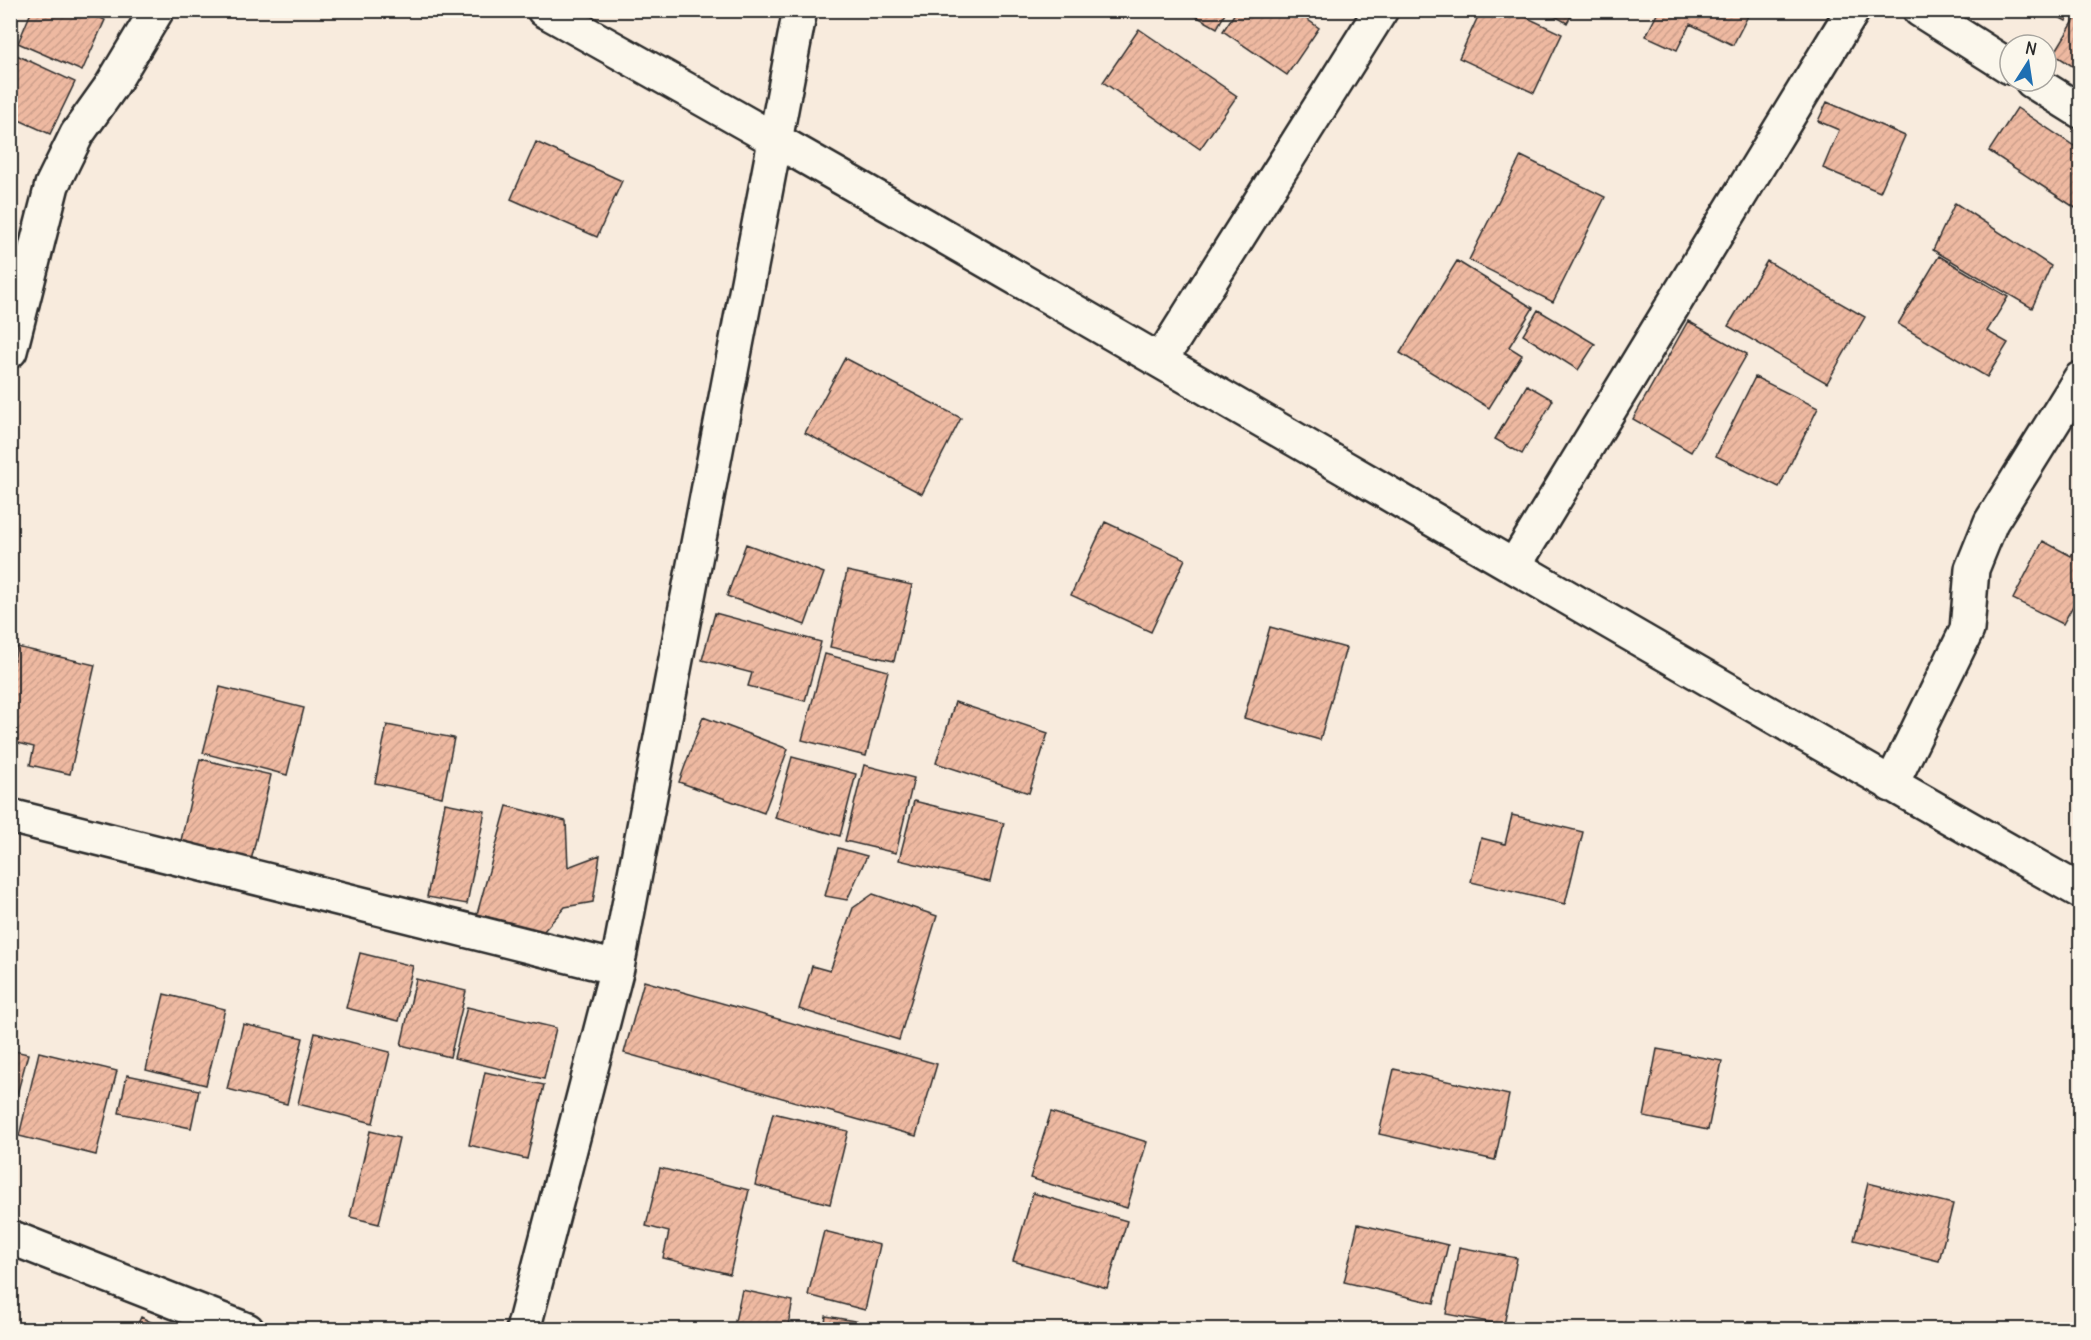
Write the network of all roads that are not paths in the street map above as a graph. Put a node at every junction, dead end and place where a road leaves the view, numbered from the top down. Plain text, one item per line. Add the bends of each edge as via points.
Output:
1 (157, 10) edge
2 (544, 10) edge
3 (800, 10) edge
4 (1382, 10) edge
5 (1853, 10) edge
6 (1920, 10) edge
7 (1998, 59) edge
8 (2051, 93) edge
9 (2080, 111) edge
10 (775, 139) junction
11 (10, 351) edge
12 (1160, 361) junction
13 (2080, 380) edge
14 (1514, 566) junction
15 (1891, 785) junction
16 (10, 816) edge
17 (2080, 891) edge
18 (617, 968) junction
19 (10, 1237) edge
20 (247, 1329) edge
21 (523, 1329) edge

1 - 11 street via 112,85 76,134 52,185
2 - 10 street
3 - 10 street
4 - 12 street
5 - 14 street
6 - 7 street
8 - 9 street
10 - 12 street
10 - 18 street
12 - 14 street
13 - 15 street via 1990,522 1972,569 1967,630
14 - 15 street
15 - 17 street
16 - 18 street
18 - 21 street
19 - 20 street

